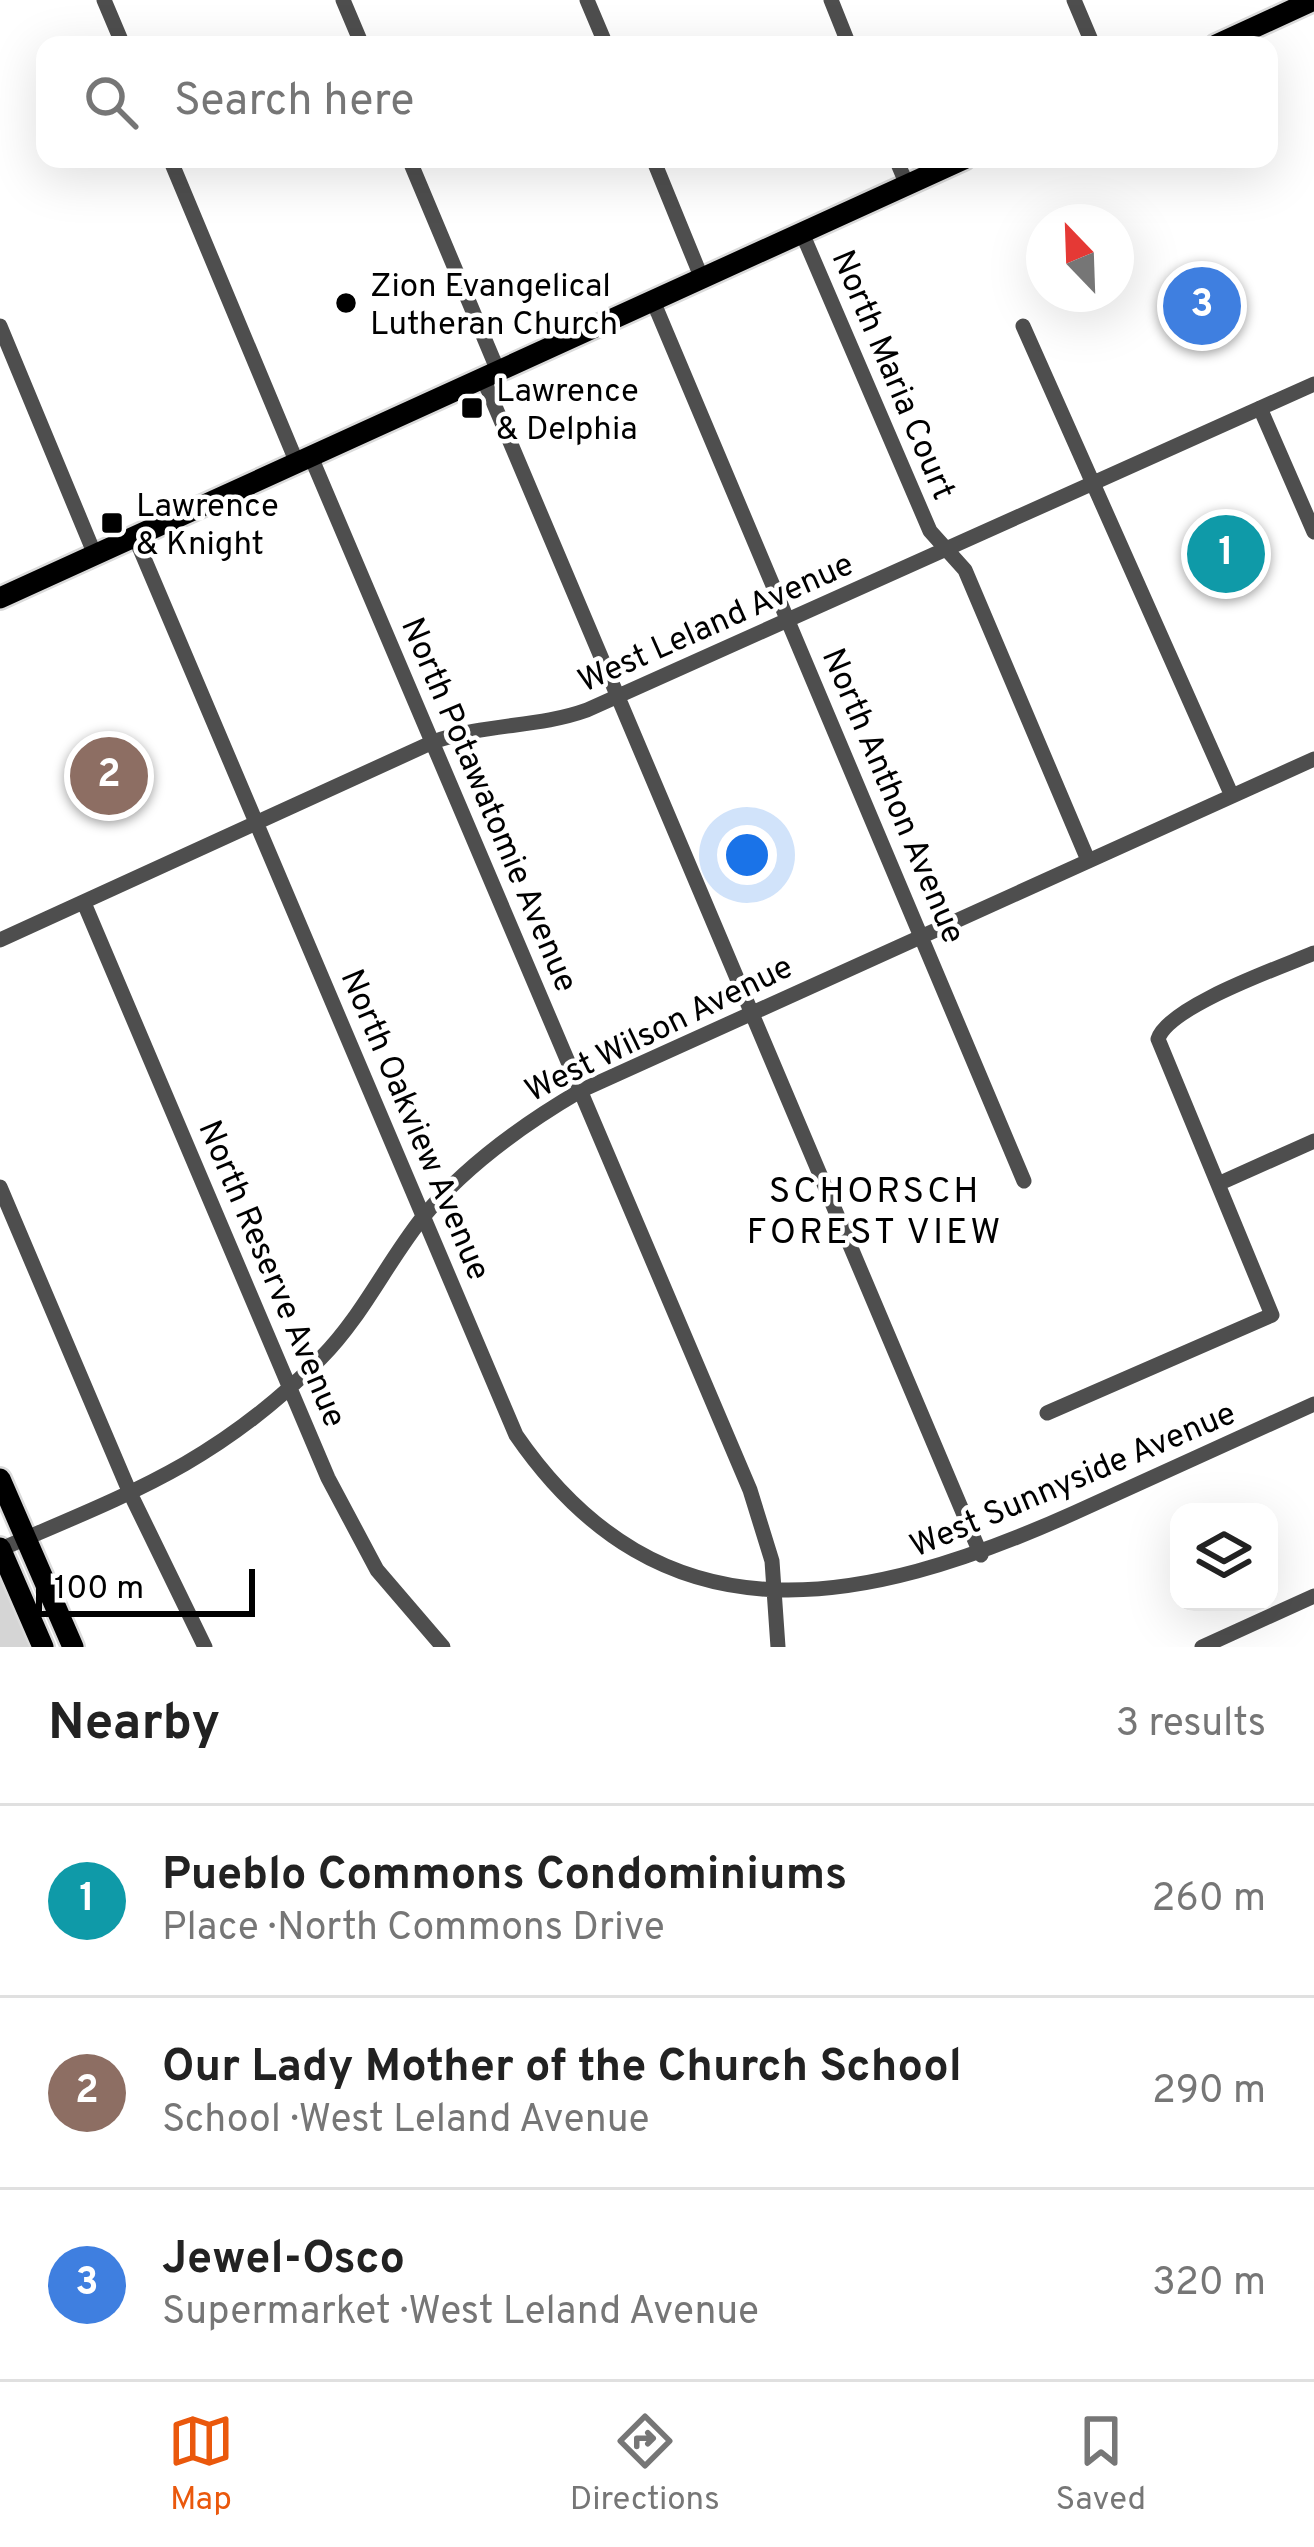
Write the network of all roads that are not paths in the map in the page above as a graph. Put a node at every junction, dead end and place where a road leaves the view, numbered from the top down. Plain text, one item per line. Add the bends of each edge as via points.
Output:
1 (104, 0) edge
2 (343, 0) edge
3 (587, 0) edge
4 (831, 0) edge
5 (1074, 0) edge
6 (1307, 2) edge
7 (1314, 27) edge
8 (119, 36) edge
9 (358, 36) edge
10 (602, 36) edge
11 (845, 36) edge
12 (1089, 36) edge
13 (1235, 36) edge
14 (174, 168) edge
15 (413, 168) edge
16 (657, 168) edge
17 (900, 168) edge
18 (944, 168) edge
19 (907, 185) junction
20 (802, 232) junction
21 (702, 279) junction
22 (653, 301) junction
23 (0, 326) edge
24 (1023, 326) dead end
25 (491, 375) junction
26 (1314, 384) edge
27 (1261, 408) junction
28 (304, 460) junction
29 (1094, 484) junction
30 (1314, 532) edge
31 (135, 537) junction
32 (948, 550) junction
33 (95, 555) junction
34 (0, 598) edge
35 (788, 621) junction
36 (618, 697) junction
37 (433, 742) junction
38 (1314, 759) edge
39 (1232, 796) junction
40 (257, 823) junction
41 (1088, 860) junction
42 (84, 903) junction
43 (924, 936) junction
44 (0, 940) edge
45 (1314, 953) edge
46 (752, 1014) junction
47 (580, 1091) junction
48 (1314, 1141) edge
49 (1024, 1181) dead end
50 (1218, 1184) junction
51 (0, 1187) edge
52 (424, 1216) junction
53 (289, 1388) junction
54 (1314, 1404) edge
55 (1047, 1413) dead end
56 (0, 1479) edge
57 (130, 1493) junction
58 (25, 1539) junction
59 (0, 1548) edge
60 (981, 1555) junction
61 (1314, 1596) edge
62 (778, 1601) junction
63 (43, 1647) edge
64 (73, 1647) edge
65 (205, 1647) edge
66 (443, 1647) edge
67 (778, 1647) edge
68 (1202, 1647) edge

1 - 8 street
2 - 9 street
3 - 10 street
4 - 11 street
5 - 12 street
6 - 7 main road
6 - 13 main road
14 - 28 street, North Potawatomie Avenue
15 - 25 street
16 - 21 street
17 - 19 street
18 - 19 main road
19 - 20 main road
20 - 21 main road
20 - 32 street, North Maria Court via 930,531
21 - 22 main road
22 - 25 main road
22 - 35 street, North Anthon Avenue
23 - 33 street
24 - 29 street
25 - 28 main road
25 - 36 street
26 - 27 street, West Leland Avenue
27 - 29 street, West Leland Avenue
27 - 30 street
28 - 31 main road
28 - 37 street, North Potawatomie Avenue
29 - 32 street, West Leland Avenue
29 - 39 street
31 - 33 main road
31 - 40 street, North Oakview Avenue
32 - 35 street, West Leland Avenue
32 - 41 street, North Maria Court via 965,570
33 - 34 main road
35 - 36 street, West Leland Avenue
35 - 43 street, North Anthon Avenue
36 - 37 street, West Leland Avenue via 566,718 495,724
36 - 46 street
37 - 40 street, West Leland Avenue
37 - 47 street, North Potawatomie Avenue
38 - 39 street, West Wilson Avenue
39 - 41 street, West Wilson Avenue
40 - 42 street, West Leland Avenue
40 - 52 street, North Oakview Avenue
41 - 43 street, West Wilson Avenue
42 - 44 street, West Leland Avenue
42 - 53 street, North Reserve Avenue
43 - 46 street, West Wilson Avenue
43 - 49 street, North Anthon Avenue
45 - 50 street via 1162,1028 1160,1049
46 - 47 street, West Wilson Avenue
46 - 60 street
47 - 52 street, West Wilson Avenue via 501,1142
47 - 62 street, North Potawatomie Avenue via 750,1490
48 - 50 street
50 - 55 street via 1272,1315
51 - 57 street
52 - 53 street, West Wilson Avenue via 346,1329
52 - 62 street, North Oakview Avenue via 516,1435 561,1500 616,1550 672,1581
53 - 57 street, West Wilson Avenue via 210,1453
53 - 66 street, North Reserve Avenue via 355,1532
54 - 60 street, West Sunnyside Avenue
56 - 58 main road
57 - 58 street, West Wilson Avenue
57 - 65 street
58 - 59 street, West Wilson Avenue
58 - 64 main road
59 - 63 main road
60 - 62 street, West Sunnyside Avenue via 890,1586
61 - 68 street
62 - 67 street, North Potawatomie Avenue

